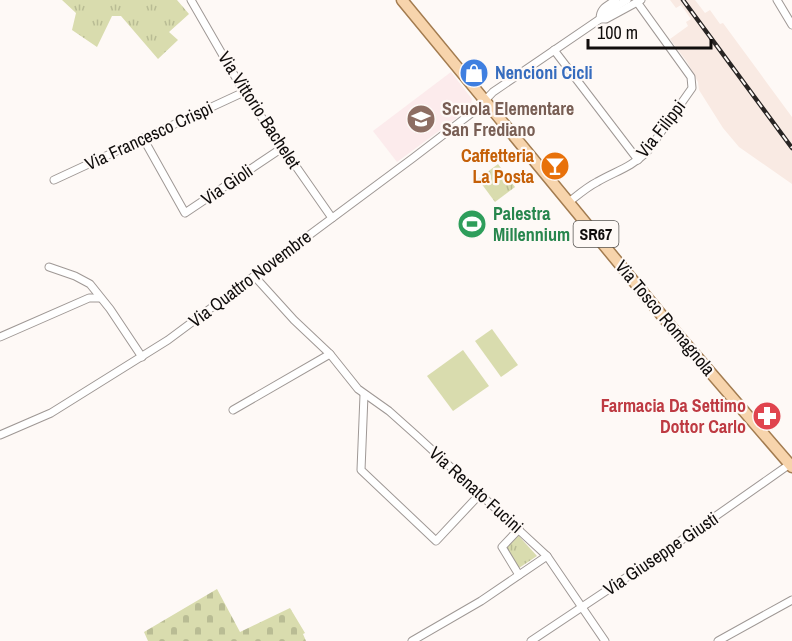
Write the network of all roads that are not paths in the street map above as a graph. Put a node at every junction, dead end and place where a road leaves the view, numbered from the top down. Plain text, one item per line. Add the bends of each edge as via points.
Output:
1 (185, 0) edge
2 (191, 0) edge
3 (402, 0) edge
4 (616, 0) edge
5 (627, 0) edge
6 (777, 0) edge
7 (639, 1) edge
8 (197, 11) junction
9 (600, 19) junction
10 (792, 26) edge
11 (554, 50) junction
12 (244, 92) junction
13 (484, 99) junction
14 (143, 138) junction
15 (282, 148) junction
16 (638, 160) junction
17 (54, 180) dead end
18 (569, 202) junction
19 (332, 218) junction
20 (49, 267) dead end
21 (255, 277) junction
22 (99, 298) junction
23 (0, 337) edge
24 (330, 354) junction
25 (142, 357) junction
26 (364, 395) junction
27 (233, 410) dead end
28 (0, 435) edge
29 (791, 466) edge
30 (480, 493) junction
31 (519, 529) junction
32 (547, 556) junction
33 (519, 575) junction
34 (792, 600) edge
35 (582, 608) junction
36 (412, 641) edge
37 (531, 641) edge
38 (604, 641) edge
39 (718, 641) edge

1 - 8 street
2 - 8 street, Via Vittorio Bachelet
3 - 13 main road, Via Tosco Romagnola / SR67
4 - 9 street via 603,8
5 - 9 street
6 - 10 street
7 - 9 street, Via Filippi
7 - 16 street, Via Filippi via 691,76 692,88
8 - 12 street, Via Vittorio Bachelet
9 - 11 street, Via Quattro Novembre
11 - 13 street, Via Quattro Novembre
11 - 16 street
12 - 14 street, Via Francesco Crispi
12 - 15 street, Via Vittorio Bachelet
13 - 18 main road, Via Tosco Romagnola / SR67
13 - 19 street, Via Quattro Novembre via 477,109
14 - 15 street, Via Gioli via 185,213
14 - 17 street, Via Francesco Crispi
15 - 19 street, Via Vittorio Bachelet
16 - 18 street, Via Filippi via 596,182
18 - 29 main road, Via Tosco Romagnola / SR67
19 - 21 street, Via Quattro Novembre
20 - 22 street via 86,281
21 - 24 street, Via Renato Fucini
21 - 25 street, Via Quattro Novembre
22 - 23 street via 89,298
22 - 25 street
24 - 26 street, Via Renato Fucini
24 - 27 street
25 - 28 street, Via Quattro Novembre via 51,413
26 - 30 street, Via Renato Fucini via 389,411
26 - 30 street via 361,470 436,541
29 - 35 street, Via Giuseppe Giusti
30 - 31 street, Via Renato Fucini
31 - 32 street, Via Renato Fucini
31 - 33 street via 501,547
32 - 33 street
32 - 35 street, Via Renato Fucini
33 - 36 street
34 - 39 street
35 - 37 street, Via Giuseppe Giusti
35 - 38 street, Via Renato Fucini

